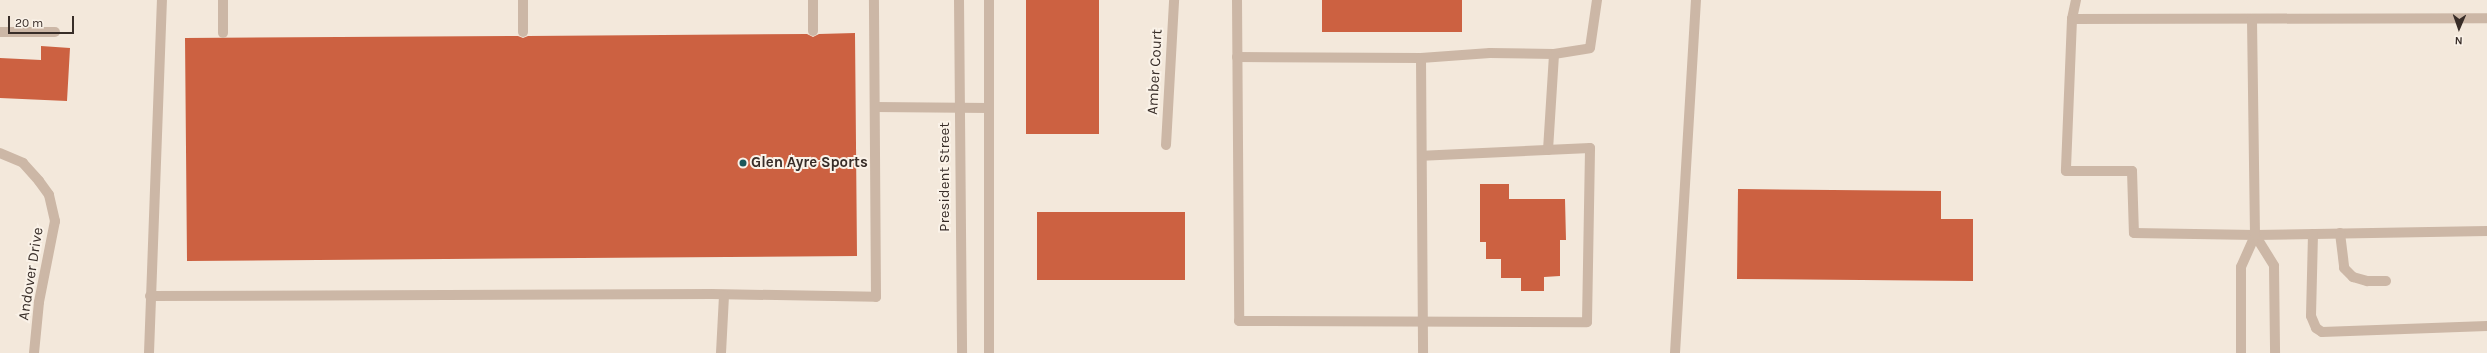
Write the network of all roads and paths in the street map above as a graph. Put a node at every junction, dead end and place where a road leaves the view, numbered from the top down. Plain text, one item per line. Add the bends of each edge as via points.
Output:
1 (162, 0) edge
2 (223, 0) edge
3 (523, 0) edge
4 (813, 0) edge
5 (874, 0) edge
6 (959, 0) edge
7 (989, 0) edge
8 (1174, 0) edge
9 (1238, 0) edge
10 (1597, 0) edge
11 (1696, 0) edge
12 (2076, 0) edge
13 (2487, 18) edge
14 (2072, 19) junction
15 (2252, 19) junction
16 (813, 31) dead end
17 (0, 32) edge
18 (55, 32) dead end
19 (523, 32) dead end
20 (223, 33) dead end
21 (1554, 54) junction
22 (1237, 57) junction
23 (1421, 58) junction
24 (876, 107) junction
25 (960, 108) junction
26 (989, 108) junction
27 (1166, 145) dead end
28 (1548, 150) junction
29 (0, 153) edge
30 (1423, 156) junction
31 (2487, 231) edge
32 (2340, 233) junction
33 (2313, 234) junction
34 (2255, 235) junction
35 (2386, 281) dead end
36 (724, 295) junction
37 (150, 296) junction
38 (1424, 323) junction
39 (2487, 326) edge
40 (34, 353) edge
41 (149, 353) edge
42 (721, 353) edge
43 (962, 353) edge
44 (988, 353) edge
45 (1423, 353) edge
46 (1675, 353) edge
47 (2241, 353) edge
48 (2275, 353) edge

1 - 37 street
2 - 20 street
3 - 19 street
4 - 16 street
5 - 24 street
6 - 25 street, President Street
7 - 26 street
8 - 27 street, Amber Court
9 - 22 street
10 - 21 street via 1590,48
11 - 46 street
12 - 14 street
13 - 15 street
14 - 15 street
14 - 34 street via 2066,171 2132,171 2134,233
15 - 34 street
17 - 18 street
21 - 23 street via 1490,53
21 - 28 street
22 - 23 street
22 - 38 street via 1239,321
23 - 30 street
24 - 25 street
24 - 36 street via 876,297
25 - 26 street
25 - 43 street, President Street
26 - 44 street
28 - 30 street
28 - 38 street via 1590,148 1587,322
29 - 40 street, Andover Drive via 23,163 39,181 49,195 55,221 40,302
30 - 38 street
31 - 32 street
32 - 33 street
32 - 35 street via 2344,268 2352,277 2367,281
33 - 34 street
33 - 39 street via 2311,316 2316,328 2322,332
34 - 47 street via 2241,267
34 - 48 street via 2274,266
36 - 37 street
36 - 42 street
37 - 41 street
38 - 45 street

